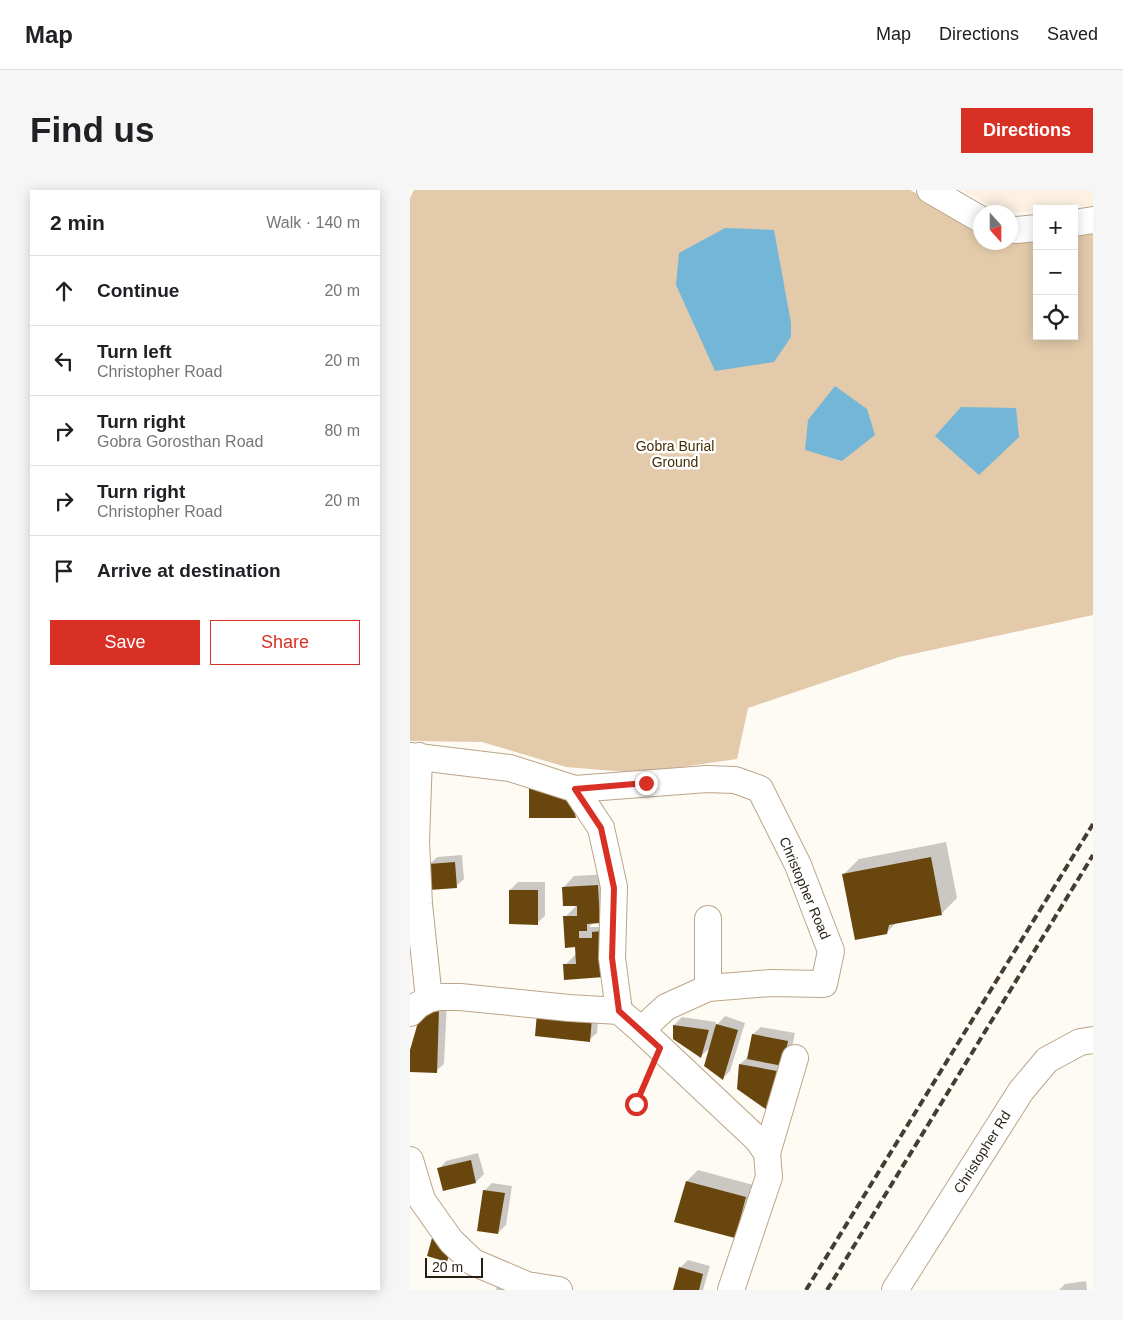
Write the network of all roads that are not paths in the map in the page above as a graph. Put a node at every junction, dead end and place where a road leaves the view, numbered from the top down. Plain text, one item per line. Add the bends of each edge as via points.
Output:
1 (930, 190) edge
2 (973, 215) edge
3 (1093, 220) edge
4 (1078, 222) edge
5 (1033, 228) edge
6 (1018, 230) edge
7 (414, 756) edge
8 (575, 789) junction
9 (708, 919) dead end
10 (708, 988) junction
11 (420, 1006) edge
12 (619, 1011) junction
13 (641, 1030) junction
14 (1093, 1040) edge
15 (795, 1058) dead end
16 (767, 1153) junction
17 (410, 1160) edge
18 (526, 1288) edge
19 (559, 1290) edge
20 (731, 1290) edge
21 (895, 1290) edge

1 - 2 street
3 - 4 street
5 - 6 street
7 - 8 street via 510,768
7 - 11 street
8 - 10 street, Christopher Road via 707,779 735,780 760,789 798,865 831,950 824,984 771,983
8 - 12 street via 601,828 614,888 612,958
9 - 10 street
10 - 13 street, Christopher Road via 666,1007
11 - 12 street via 439,997 460,997
12 - 13 street
13 - 16 street via 757,1139
14 - 21 street, Christopher Rd via 1080,1042 1047,1060 1021,1091
15 - 16 street
16 - 20 street via 769,1177
17 - 18 street via 422,1200 451,1240 473,1262
18 - 19 street

